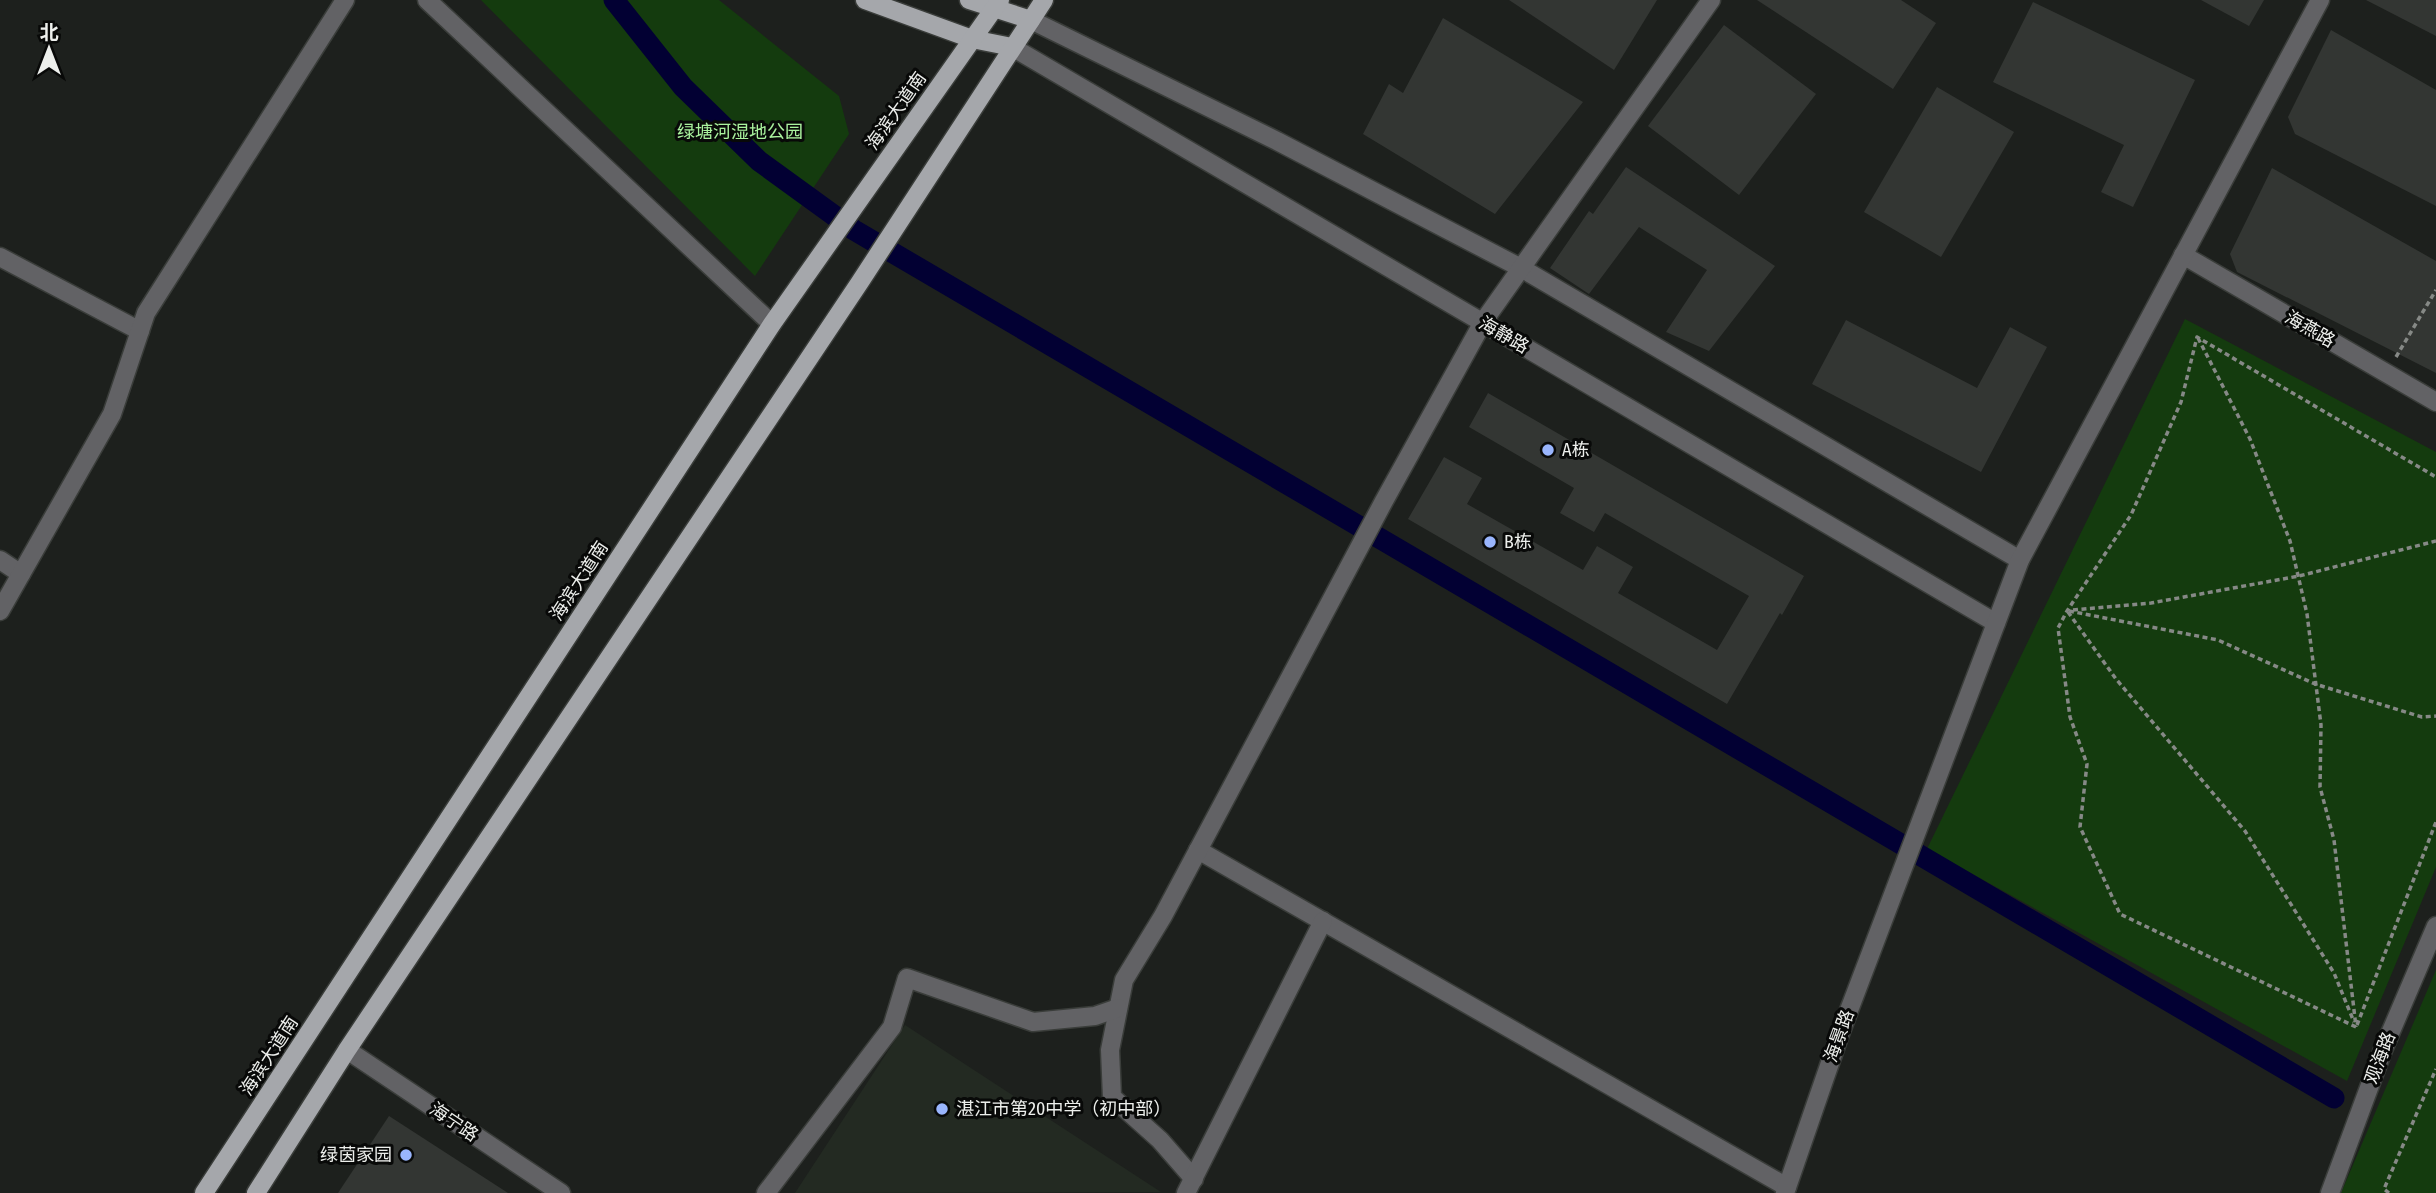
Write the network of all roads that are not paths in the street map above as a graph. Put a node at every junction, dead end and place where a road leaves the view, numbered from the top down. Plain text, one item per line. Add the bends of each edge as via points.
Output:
1 (345, 0) edge
2 (427, 0) edge
3 (865, 0) edge
4 (969, 0) edge
5 (1044, 0) edge
6 (1711, 0) edge
7 (2320, 0) edge
8 (997, 5) edge
9 (1031, 20) junction
10 (972, 39) junction
11 (1012, 47) junction
12 (2183, 256) junction
13 (0, 257) edge
14 (1521, 268) junction
15 (1483, 322) junction
16 (772, 324) junction
17 (140, 331) junction
18 (2436, 402) edge
19 (0, 560) edge
20 (2020, 560) junction
21 (21, 574) junction
22 (0, 611) edge
23 (1996, 623) junction
24 (1198, 850) junction
25 (1323, 921) junction
26 (2436, 926) edge
27 (1118, 1008) junction
28 (347, 1051) junction
29 (1190, 1186) edge
30 (2333, 1186) edge
31 (1786, 1190) edge
32 (204, 1193) edge
33 (256, 1193) edge
34 (561, 1193) edge
35 (766, 1193) edge

1 - 17 street via 146,313
2 - 16 street
3 - 10 main road
4 - 8 main road
5 - 9 main road
6 - 14 street
7 - 12 street, 海景路
8 - 9 main road
8 - 10 main road, 海滨大道南
9 - 11 main road
9 - 14 street
10 - 11 main road
10 - 16 main road, 海滨大道南
11 - 15 street, 海静路
11 - 28 main road
12 - 18 street, 海燕路
12 - 20 street, 海景路
13 - 17 street
14 - 15 street
14 - 20 street
15 - 23 street, 海静路
15 - 24 street
16 - 32 main road, 海滨大道南
17 - 21 street via 112,414
19 - 21 street
20 - 23 street, 海景路
21 - 22 street
23 - 31 street, 海景路 via 1897,880
24 - 25 street
24 - 27 street via 1124,980
25 - 29 street
25 - 31 street
26 - 30 street, 观海路 via 2382,1050
27 - 29 street via 1110,1050 1112,1097 1160,1139
27 - 35 street via 1095,1016 1033,1022 907,978 892,1027
28 - 33 main road
28 - 34 street, 海宁路

